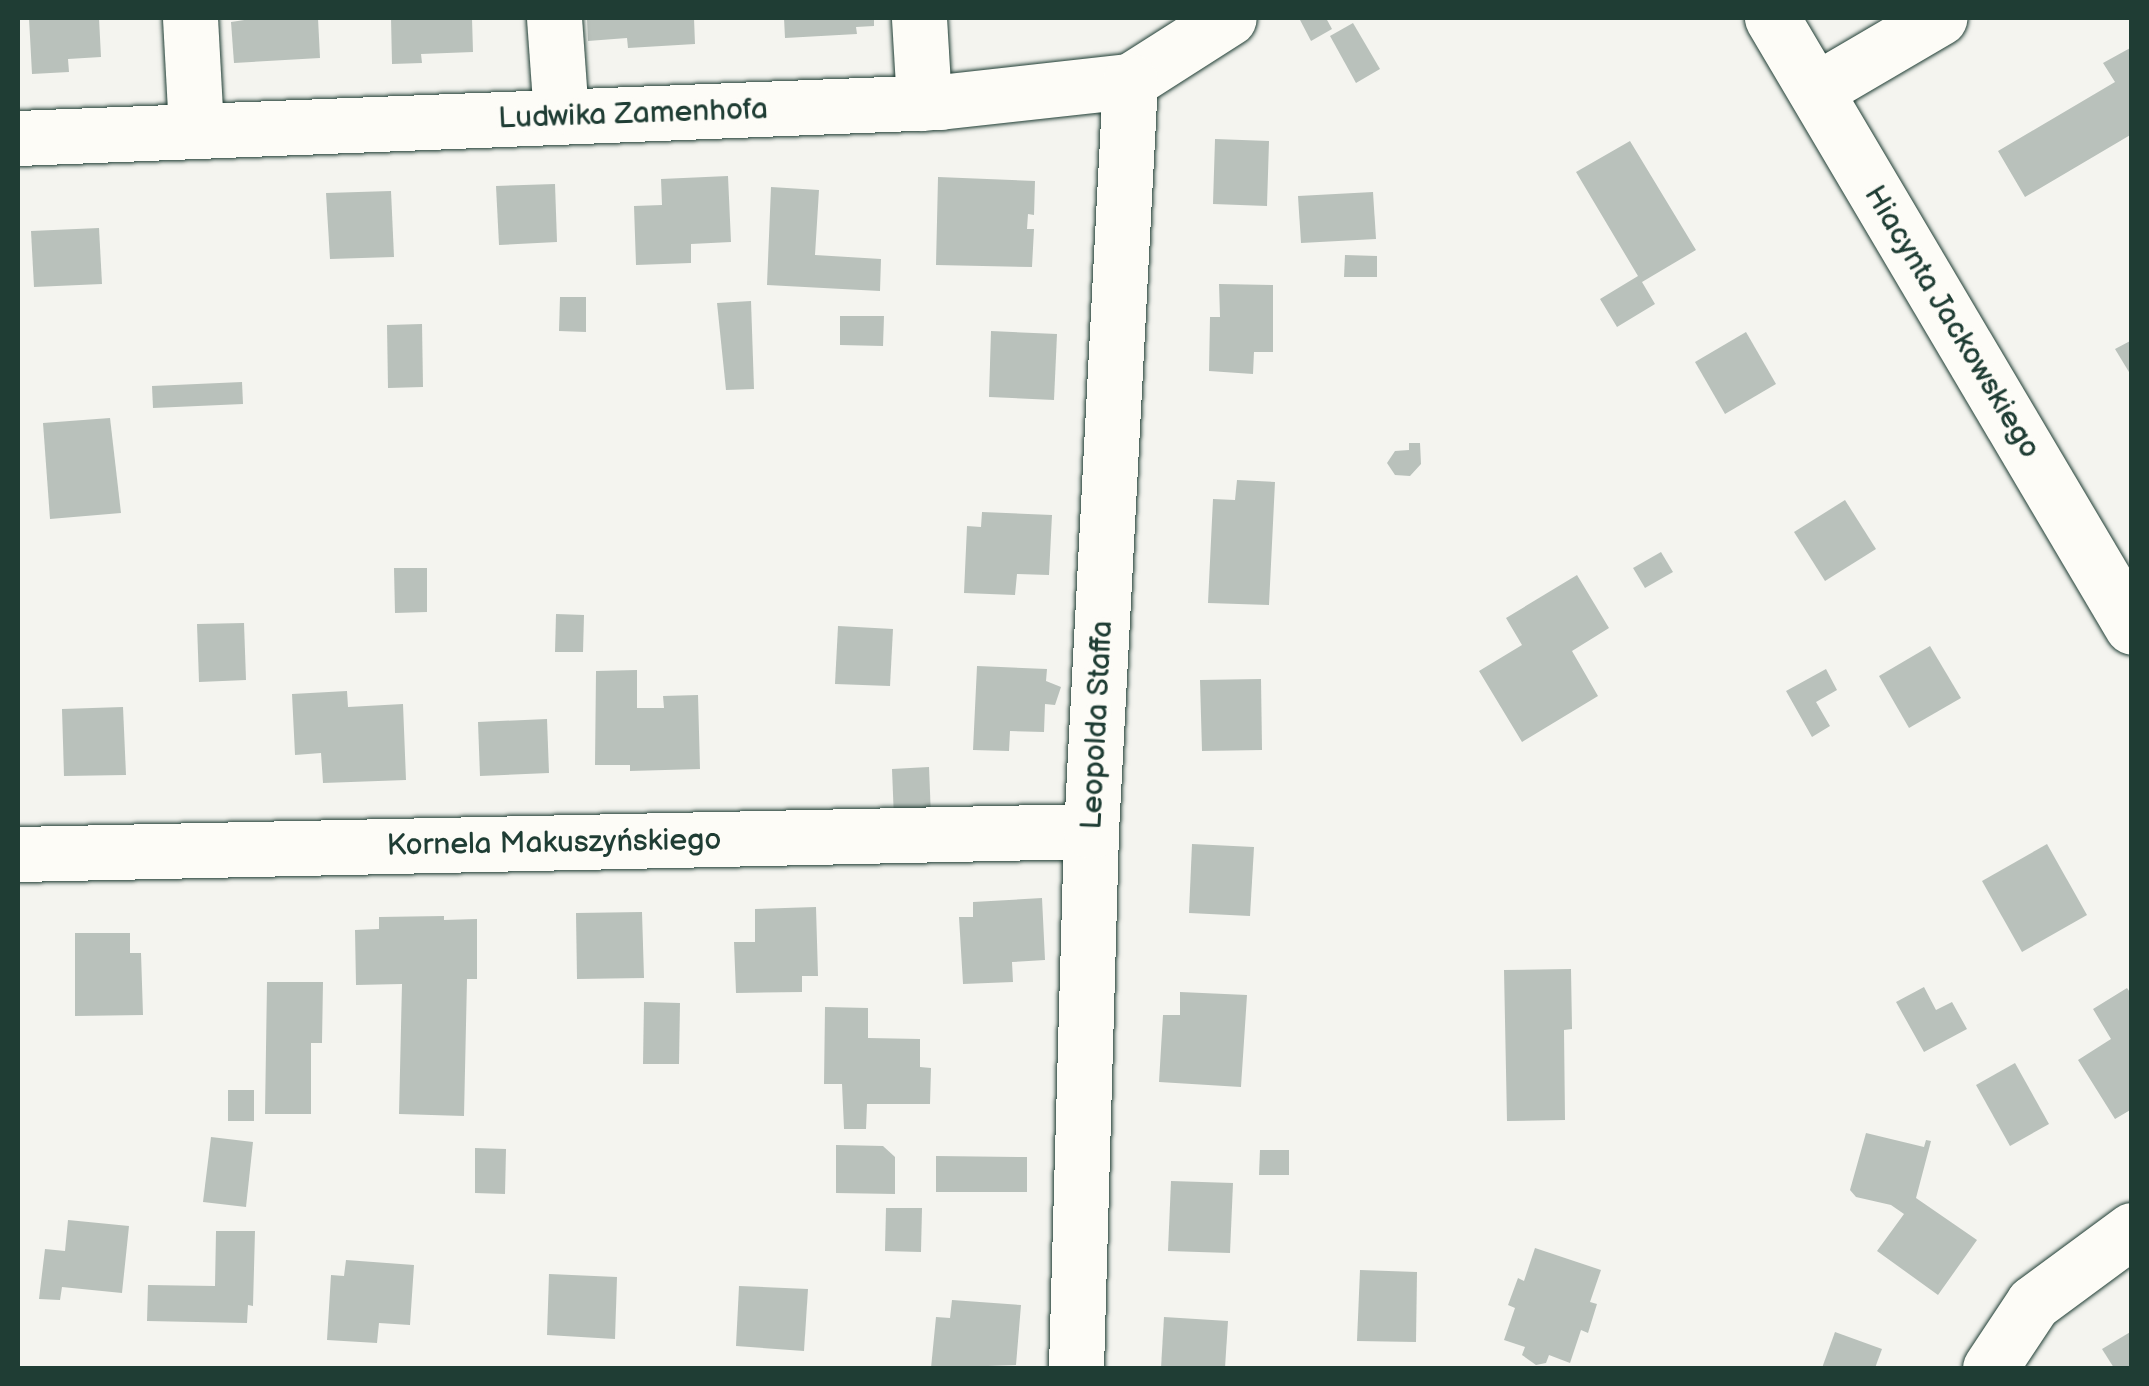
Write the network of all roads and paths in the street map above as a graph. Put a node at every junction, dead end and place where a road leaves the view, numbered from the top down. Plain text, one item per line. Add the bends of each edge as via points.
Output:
1 (190, 18) edge
2 (554, 18) edge
3 (919, 18) edge
4 (1229, 18) edge
5 (1772, 18) edge
6 (1939, 18) edge
7 (1130, 81) junction
8 (1816, 90) junction
9 (924, 102) junction
10 (561, 116) junction
11 (196, 130) junction
12 (18, 138) edge
13 (2113, 554) edge
14 (2132, 626) edge
15 (1091, 831) junction
16 (18, 854) edge
17 (2132, 1230) edge
18 (1076, 1368) edge
19 (1990, 1368) edge

1 - 11 street
2 - 10 street
3 - 9 street
4 - 7 street, Ludwika Zamenhofa
5 - 8 street, Hiacynta Jackowskiego
6 - 8 street
7 - 9 street, Ludwika Zamenhofa
7 - 15 street, Leopolda Staffa
8 - 13 street, Hiacynta Jackowskiego
9 - 10 street, Ludwika Zamenhofa
10 - 11 street, Ludwika Zamenhofa
11 - 12 street, Ludwika Zamenhofa
13 - 14 street, Hiacynta Jackowskiego
15 - 16 street, Kornela Makuszyńskiego
15 - 18 street, Leopolda Staffa
17 - 19 street via 2033,1303

